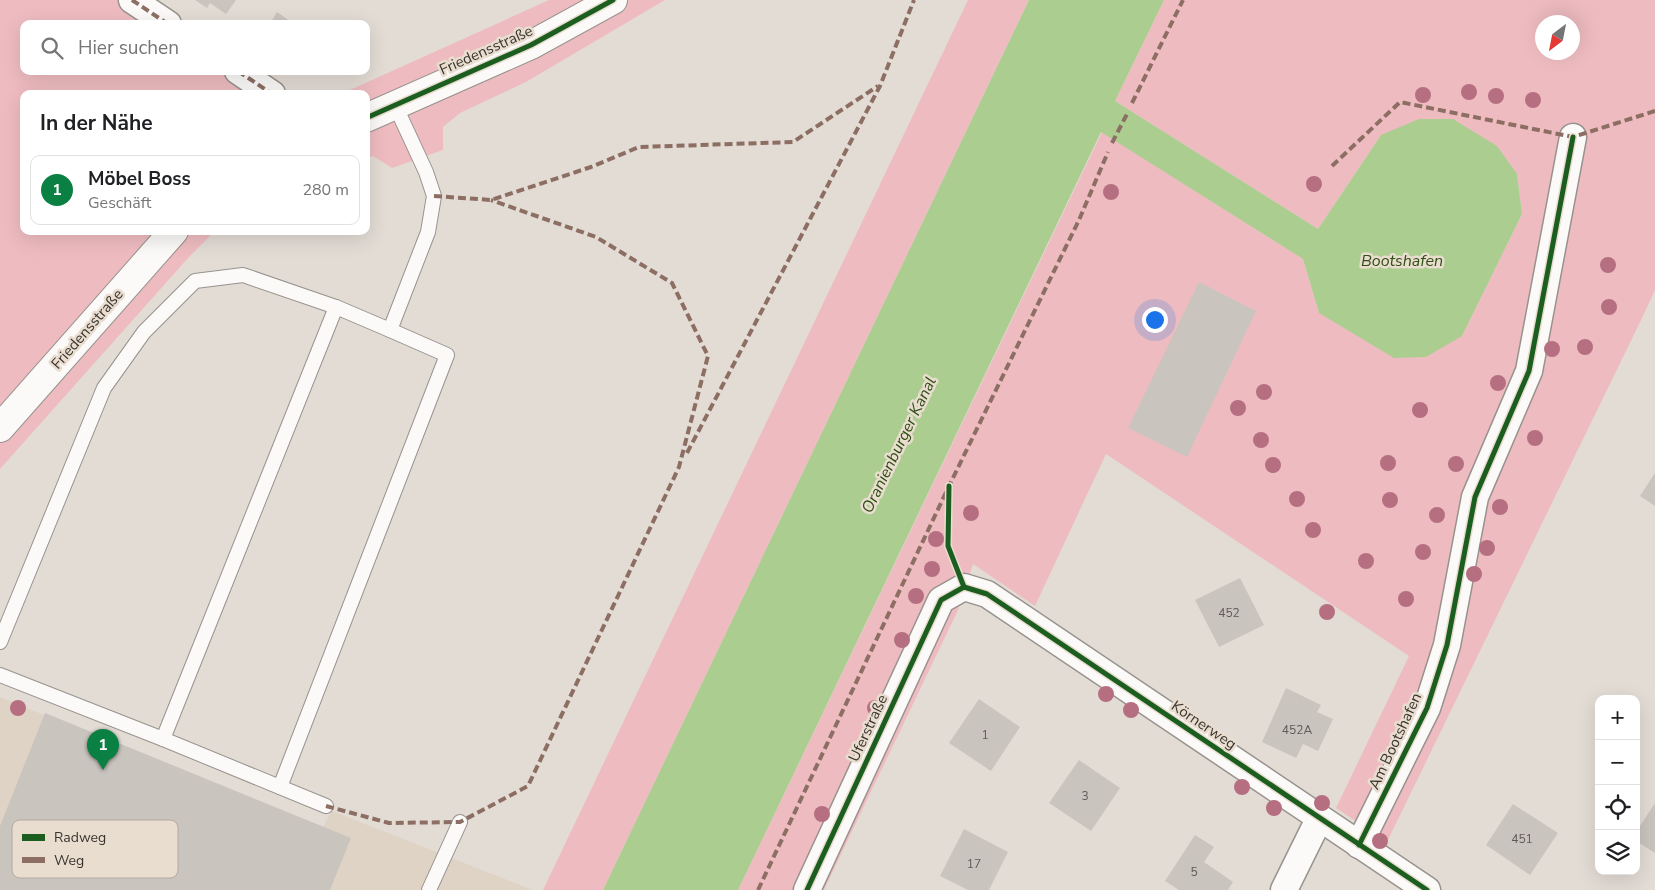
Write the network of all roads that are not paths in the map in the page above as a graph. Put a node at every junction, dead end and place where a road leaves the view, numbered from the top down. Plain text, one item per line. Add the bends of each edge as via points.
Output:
1 (132, 0) edge
2 (612, 0) edge
3 (162, 20) edge
4 (244, 75) edge
5 (266, 90) edge
6 (395, 105) junction
7 (370, 116) edge
8 (1573, 137) dead end
9 (170, 235) edge
10 (336, 307) junction
11 (390, 330) junction
12 (0, 428) edge
13 (964, 587) joint
14 (0, 642) edge
15 (0, 675) edge
16 (163, 739) junction
17 (280, 787) junction
18 (326, 806) dead end
19 (1319, 819) junction
20 (460, 822) dead end
21 (1360, 844) junction
22 (429, 890) edge
23 (807, 890) edge
24 (1284, 890) edge
25 (1427, 890) edge

1 - 3 street
2 - 6 street, Friedensstraße via 531,44
4 - 5 street
6 - 7 street, Friedensstraße
6 - 11 lane via 434,196 428,232
8 - 21 street, Am Bootshafen via 1529,371 1475,497 1447,645 1427,708
9 - 12 street, Friedensstraße
10 - 11 lane
10 - 14 lane via 243,275 195,281 144,332 104,388
10 - 16 lane
11 - 17 lane via 447,355
13 - 19 street, Körnerweg via 987,594
13 - 23 street, Uferstraße via 942,600
15 - 16 lane
16 - 17 lane
17 - 18 lane
19 - 21 street, Körnerweg
19 - 24 street
20 - 22 lane
21 - 25 street, Körnerweg

